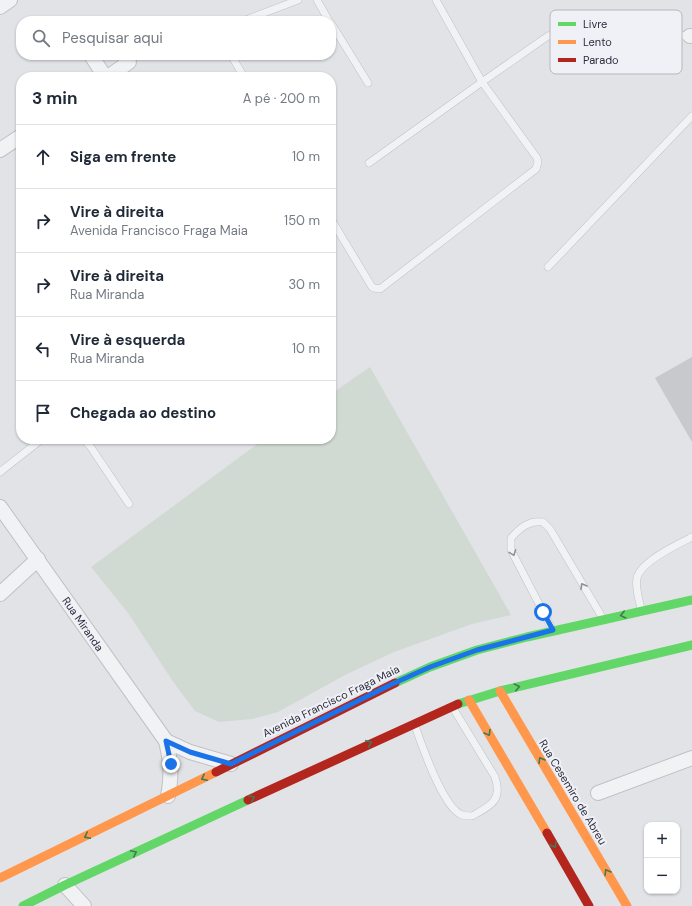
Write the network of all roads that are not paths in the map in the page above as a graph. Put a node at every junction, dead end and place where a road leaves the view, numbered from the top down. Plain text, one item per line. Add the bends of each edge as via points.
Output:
1 (10, 0) edge
2 (298, 0) edge
3 (317, 0) edge
4 (436, 0) edge
5 (0, 6) edge
6 (256, 16) edge
7 (326, 16) edge
8 (336, 32) edge
9 (550, 35) edge
10 (94, 60) edge
11 (234, 60) edge
12 (129, 62) dead end
13 (103, 72) edge
14 (114, 72) edge
15 (241, 72) edge
16 (482, 82) junction
17 (368, 83) dead end
18 (692, 116) edge
19 (16, 138) edge
20 (2, 145) edge
21 (369, 163) dead end
22 (336, 227) edge
23 (548, 267) dead end
24 (36, 444) edge
25 (88, 444) edge
26 (0, 472) edge
27 (129, 504) dead end
28 (0, 507) edge
29 (692, 537) edge
30 (38, 559) junction
31 (0, 594) edge
32 (692, 600) edge
33 (660, 606) junction
34 (692, 608) edge
35 (642, 610) junction
36 (603, 619) junction
37 (553, 630) junction
38 (692, 639) edge
39 (692, 646) edge
40 (668, 651) junction
41 (500, 691) junction
42 (468, 700) junction
43 (452, 706) junction
44 (413, 722) junction
45 (166, 741) junction
46 (692, 758) edge
47 (231, 764) junction
48 (598, 792) dead end
49 (168, 796) junction
50 (0, 878) edge
51 (65, 885) junction
52 (23, 906) edge
53 (84, 906) edge
54 (589, 906) edge
55 (627, 906) edge

1 - 5 street
2 - 6 lane
3 - 7 lane
4 - 16 lane
8 - 17 lane
9 - 16 lane
10 - 13 street
11 - 15 lane
12 - 14 street
16 - 21 lane
16 - 22 lane via 537,158 536,169 380,289 372,287
18 - 23 lane
19 - 20 street
24 - 26 lane
25 - 27 lane
28 - 30 street, Rua Miranda
29 - 35 lane via 647,563 637,576 636,587
30 - 31 street
30 - 45 street, Rua Miranda
32 - 33 main road, Avenida Francisco Fraga Maia
33 - 34 main road
33 - 35 main road, Avenida Francisco Fraga Maia
35 -> 36 main road, Avenida Francisco Fraga Maia
36 - 37 main road, Avenida Francisco Fraga Maia
36 -> 37 lane via 550,528 543,522 535,521 521,527 511,538 511,550
37 - 47 main road, Avenida Francisco Fraga Maia via 477,650 430,667
38 - 40 main road
39 - 40 main road
41 -> 40 main road
41 - 42 main road
55 -> 41 main road, Rua Cesemiro de Abreu
42 - 43 main road
42 -> 54 main road
43 - 44 main road
43 - 44 lane via 495,777 498,788 496,799 472,816 460,814 451,806 426,756
51 -> 44 main road
45 - 47 street via 190,752
45 - 49 street, Rua Miranda via 172,774
46 - 48 street
47 -> 49 main road, Avenida Francisco Fraga Maia
49 -> 50 main road, Avenida Francisco Fraga Maia
51 - 52 main road
51 - 53 street

